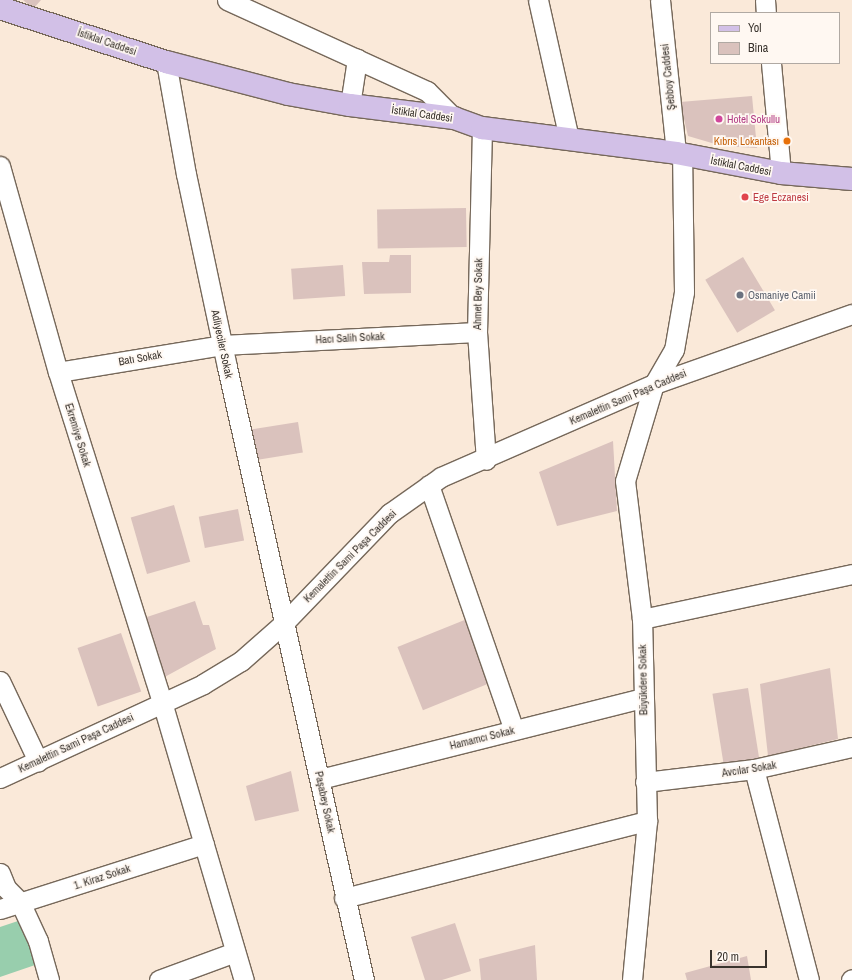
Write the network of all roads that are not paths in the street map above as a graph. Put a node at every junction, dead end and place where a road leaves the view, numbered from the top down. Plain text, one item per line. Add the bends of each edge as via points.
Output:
1 (538, 0) edge
2 (660, 0) edge
3 (765, 0) edge
4 (231, 1) edge
5 (0, 8) edge
6 (766, 12) edge
7 (357, 59) junction
8 (166, 62) junction
9 (771, 64) edge
10 (427, 91) junction
11 (350, 105) junction
12 (421, 114) junction
13 (454, 118) junction
14 (482, 128) junction
15 (570, 139) junction
16 (679, 154) junction
17 (0, 166) edge
18 (781, 173) junction
19 (852, 179) edge
20 (852, 314) edge
21 (477, 332) junction
22 (222, 345) junction
23 (58, 372) junction
24 (654, 384) junction
25 (486, 460) junction
26 (429, 485) junction
27 (852, 574) edge
28 (642, 619) junction
29 (283, 624) junction
30 (0, 680) edge
31 (643, 698) junction
32 (162, 702) junction
33 (514, 730) junction
34 (852, 746) edge
35 (38, 761) junction
36 (754, 769) junction
37 (0, 778) edge
38 (320, 779) junction
39 (644, 782) junction
40 (647, 821) junction
41 (204, 844) junction
42 (0, 873) edge
43 (344, 898) junction
44 (20, 902) junction
45 (0, 910) edge
46 (236, 952) junction
47 (49, 980) edge
48 (159, 980) edge
49 (244, 980) edge
50 (364, 980) edge
51 (632, 980) edge
52 (808, 980) edge

1 - 15 street
2 - 16 street, Şebboy Caddesi
3 - 6 street
4 - 7 street
5 - 8 main road, İstiklal Caddesi
7 - 10 street
7 - 11 street
8 - 11 main road, İstiklal Caddesi via 288,94
8 - 22 street, Adliyeciler Sokak via 186,174
9 - 18 street
10 - 12 street
10 - 13 street
11 - 12 main road, İstiklal Caddesi
12 - 13 main road, İstiklal Caddesi
13 - 14 main road, İstiklal Caddesi
14 - 15 main road, İstiklal Caddesi
14 - 21 street, Ahmet Bey Sokak
15 - 16 main road, İstiklal Caddesi
16 - 18 main road, İstiklal Caddesi
16 - 24 street, Şebboy Caddesi via 684,292 674,350
17 - 23 street, Ekremiye Sokak
18 - 19 main road, İstiklal Caddesi
20 - 24 street, Kemalettin Sami Paşa Caddesi
21 - 22 street, Hacı Salih Sokak
21 - 25 street, Ahmet Bey Sokak
22 - 23 street, Batı Sokak
22 - 29 street, Adliyeciler Sokak
23 - 32 street, Ekremiye Sokak
24 - 25 street, Kemalettin Sami Paşa Caddesi
24 - 28 street, Büyükdere Sokak via 625,481
25 - 26 street, Kemalettin Sami Paşa Caddesi via 441,477
26 - 29 street, Kemalettin Sami Paşa Caddesi via 390,513
26 - 33 street
27 - 28 street
28 - 31 street, Büyükdere Sokak
29 - 32 street, Kemalettin Sami Paşa Caddesi via 241,661 203,684
29 - 38 street, Paşabey Sokak
30 - 35 street
31 - 33 street, Hamamcı Sokak
31 - 39 street, Büyükdere Sokak
32 - 35 street, Kemalettin Sami Paşa Caddesi
32 - 41 street, Ekremiye Sokak
33 - 38 street, Hamamcı Sokak
34 - 36 street, Avcılar Sokak
35 - 37 street, Kemalettin Sami Paşa Caddesi
36 - 39 street, Avcılar Sokak
36 - 52 street
38 - 43 street, Paşabey Sokak
39 - 40 street, Büyükdere Sokak
40 - 43 street
40 - 51 street, Büyükdere Sokak
41 - 44 street, 1. Kiraz Sokak
41 - 46 street, Ekremiye Sokak
42 - 44 street via 6,888
43 - 50 street, Paşabey Sokak
44 - 45 street, 1. Kiraz Sokak
44 - 47 street via 38,941
46 - 48 street
46 - 49 street, Ekremiye Sokak

